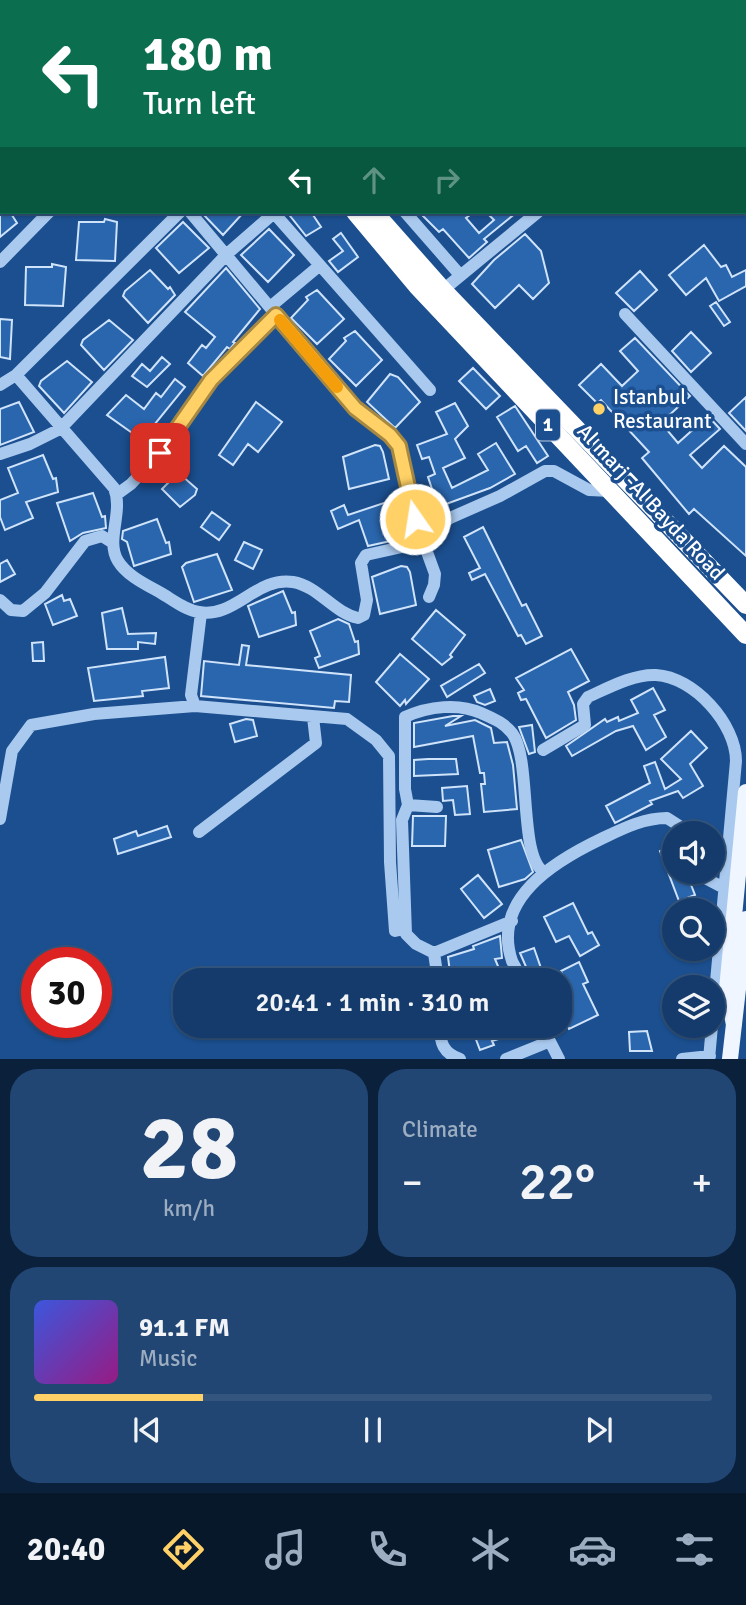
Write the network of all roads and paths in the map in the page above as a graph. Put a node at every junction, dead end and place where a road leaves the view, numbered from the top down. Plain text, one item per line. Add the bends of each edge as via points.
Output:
1 (47, 214) edge
2 (178, 214) edge
3 (192, 214) edge
4 (272, 214) edge
5 (276, 214) edge
6 (357, 214) edge
7 (376, 214) edge
8 (407, 214) edge
9 (536, 214) edge
10 (226, 254) junction
11 (0, 262) edge
12 (319, 266) junction
13 (460, 275) junction
14 (443, 290) junction
15 (273, 311) junction
16 (625, 314) dead end
17 (16, 375) junction
18 (0, 385) edge
19 (430, 390) dead end
20 (60, 429) junction
21 (746, 444) edge
22 (0, 454) edge
23 (611, 491) junction
24 (117, 495) junction
25 (420, 537) junction
26 (113, 542) junction
27 (739, 589) edge
28 (429, 597) dead end
29 (0, 600) edge
30 (746, 605) edge
31 (201, 613) junction
32 (745, 634) edge
33 (195, 706) junction
34 (313, 717) junction
35 (543, 750) dead end
36 (746, 792) edge
37 (408, 805) junction
38 (437, 807) dead end
39 (0, 819) edge
40 (673, 821) edge
41 (199, 832) dead end
42 (544, 872) junction
43 (716, 884) edge
44 (724, 888) junction
45 (746, 919) edge
46 (512, 921) junction
47 (404, 929) junction
48 (434, 953) junction
49 (436, 968) edge
50 (516, 968) edge
51 (734, 1025) junction
52 (442, 1038) edge
53 (547, 1038) edge
54 (548, 1041) junction
55 (709, 1058) edge
56 (460, 1059) edge
57 (506, 1059) edge
58 (559, 1059) edge
59 (682, 1059) edge
60 (730, 1059) edge

1 - 11 street
2 - 17 street
3 - 10 street
4 - 10 street
5 - 12 street
6 - 23 highway, Al marj -Al Bayda Road / 1 via 417,286
7 - 14 highway, Al marj -Al Bayda Road / 1
8 - 13 street
9 - 13 street
10 - 15 street
10 - 20 street
12 - 15 street
12 - 19 street
13 - 14 street
14 - 27 highway, Al marj -Al Bayda Road / 1
15 - 24 street via 211,380 160,453
15 - 25 street via 355,408 399,446
16 - 21 street
17 - 18 street
17 - 20 street
20 - 22 street
20 - 24 street
23 - 25 street via 589,489 545,471
23 - 32 highway, Al marj -Al Bayda Road / 1
24 - 26 street
25 - 28 street via 435,574
25 - 31 street via 411,545 363,557 367,600 364,615 358,618 294,582 270,584 226,609
26 - 29 street via 102,536 85,541 45,593 23,611 11,610
26 - 31 street via 118,562 128,572
27 - 30 highway, Al marj -Al Bayda Road / 1
31 - 33 street via 191,695
33 - 34 street
33 - 39 street via 31,724 12,751
34 - 41 street via 316,743
34 - 47 street via 347,719 389,756 396,931
35 - 44 street via 584,725 584,700 626,682 655,675 694,691 730,730 736,753
36 - 51 main road via 727,989
37 - 38 street
37 - 42 street via 405,716 460,705 494,717 516,740 527,823 536,863
37 - 47 street via 402,820
40 - 42 street via 647,820 572,853
42 - 46 street via 525,891
43 - 44 street
44 - 55 street
45 - 51 main road
46 - 48 street
46 - 50 street via 509,943
47 - 48 street via 416,944
48 - 49 street
51 - 60 main road
52 - 56 street via 443,1048
53 - 54 street
54 - 57 street
54 - 58 street
55 - 59 street

